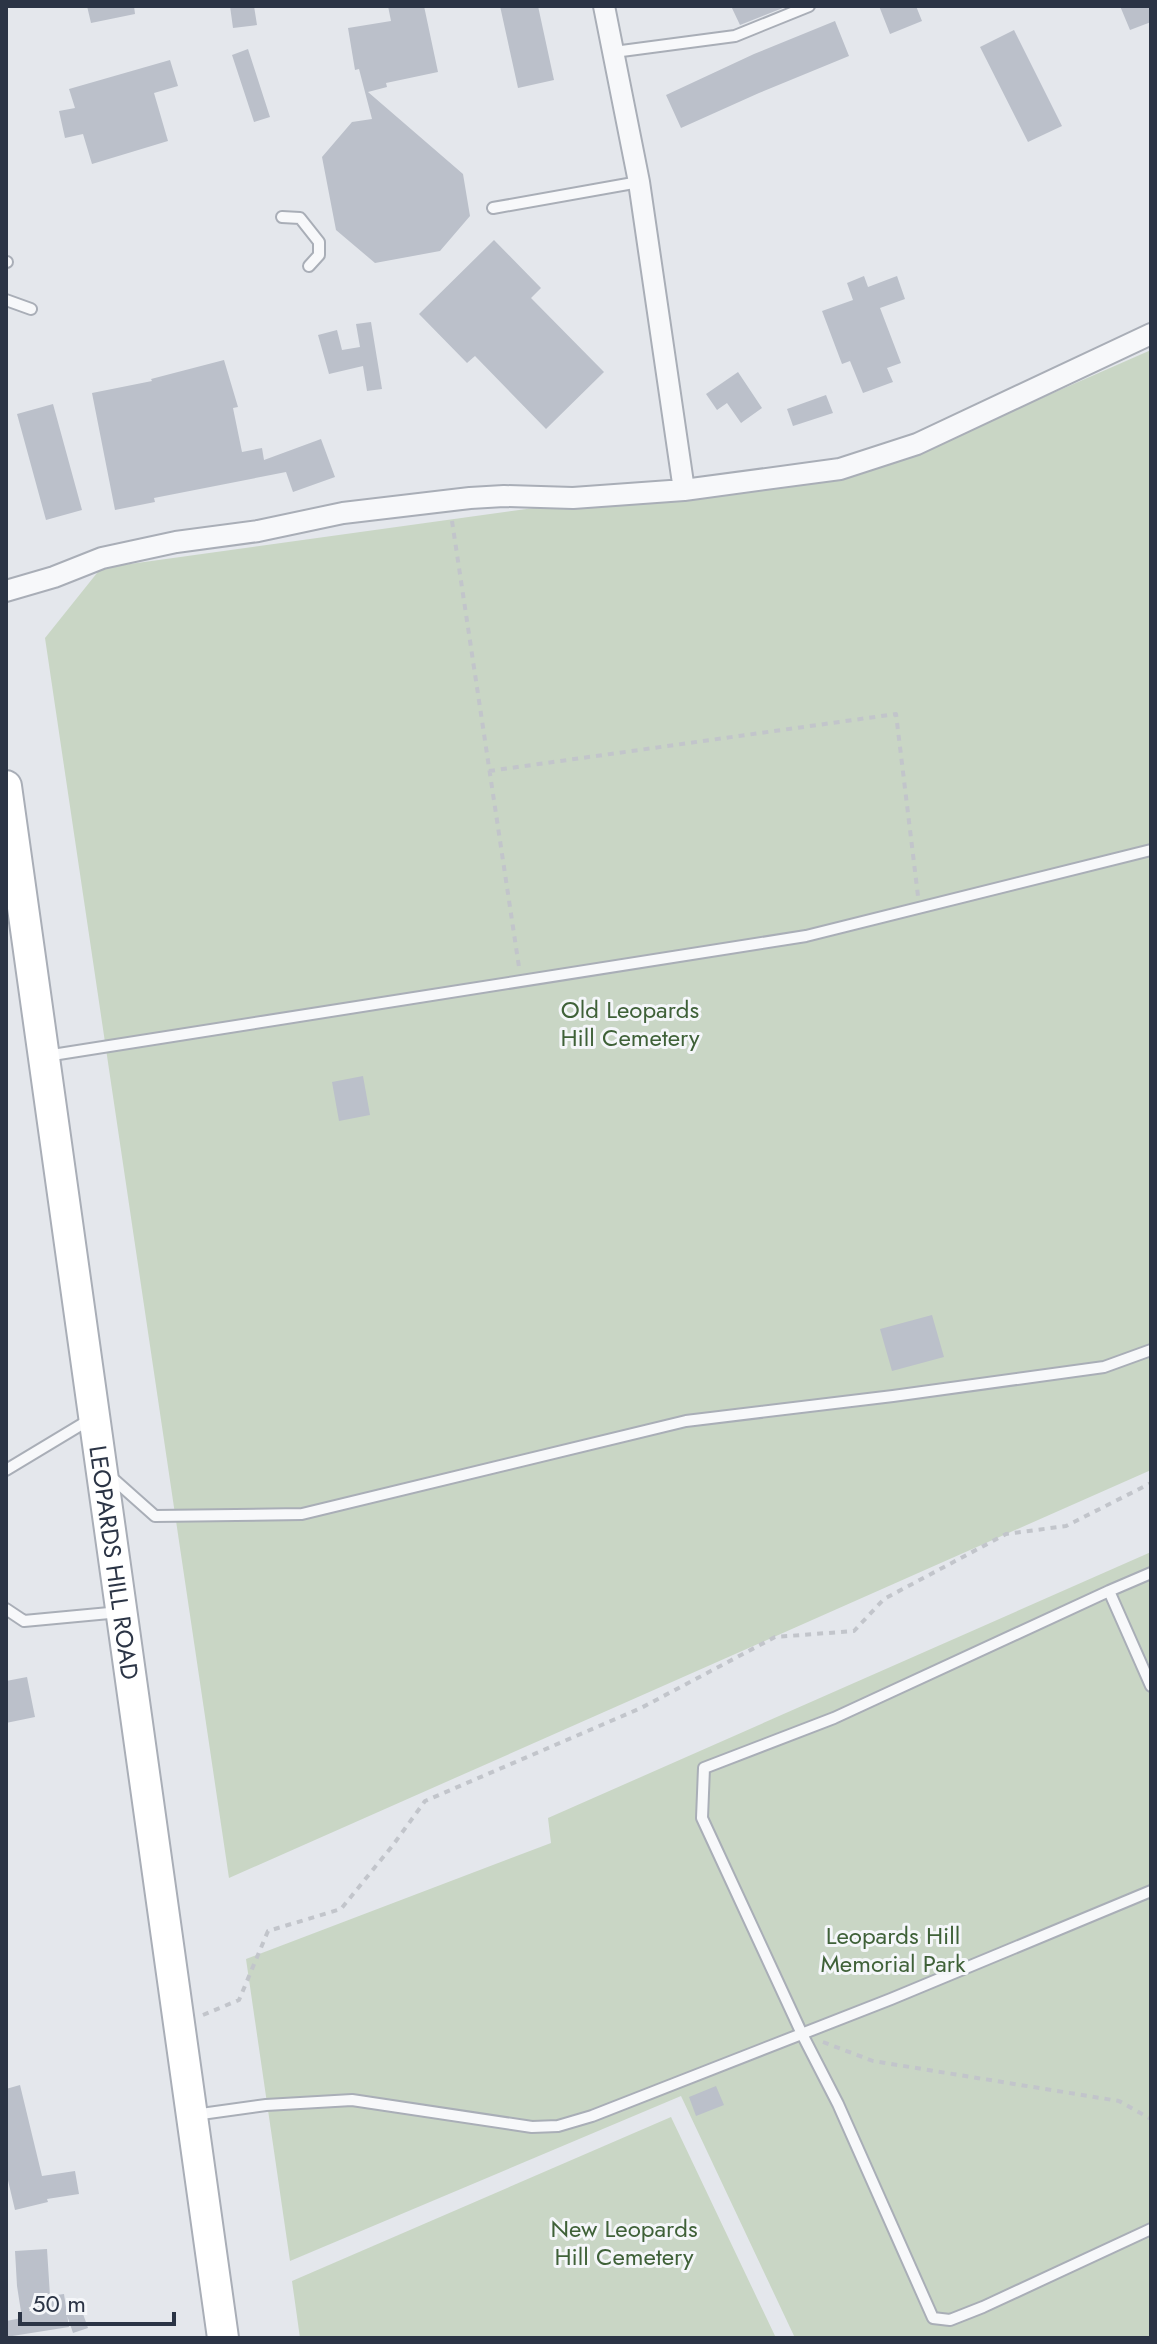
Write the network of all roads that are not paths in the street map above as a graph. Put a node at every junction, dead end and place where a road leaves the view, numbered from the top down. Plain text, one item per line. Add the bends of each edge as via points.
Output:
1 (604, 6) edge
2 (809, 6) edge
3 (614, 52) junction
4 (639, 182) junction
5 (493, 208) dead end
6 (282, 217) dead end
7 (309, 266) dead end
8 (6, 300) edge
9 (31, 309) dead end
10 (1151, 334) edge
11 (684, 490) junction
12 (6, 591) edge
13 (6, 786) edge
14 (1151, 850) edge
15 (44, 1056) junction
16 (1151, 1350) edge
17 (95, 1417) junction
18 (101, 1468) junction
19 (6, 1470) edge
20 (1151, 1573) edge
21 (1109, 1591) junction
22 (6, 1609) edge
23 (120, 1612) junction
24 (1151, 1686) edge
25 (1151, 1891) edge
26 (802, 2034) junction
27 (192, 2116) junction
28 (1151, 2229) edge
29 (223, 2338) edge

1 - 3 street
2 - 3 lane via 735,36
3 - 4 street
4 - 5 lane
4 - 11 street
6 - 7 lane via 300,218 319,242 319,255
8 - 9 lane
10 - 11 street via 917,444 840,469
11 - 12 street via 573,498 504,496 343,513 102,558
13 - 15 main road, LEOPARDS HILL ROAD
14 - 15 lane via 806,936
15 - 17 main road, LEOPARDS HILL ROAD
16 - 18 lane via 1104,1367 686,1421 302,1514 155,1516
17 - 18 main road, LEOPARDS HILL ROAD
17 - 19 lane
18 - 23 main road, LEOPARDS HILL ROAD
20 - 21 lane
21 - 24 lane
21 - 26 lane via 834,1718 704,1768 702,1818
22 - 23 lane via 24,1621
23 - 27 main road, LEOPARDS HILL ROAD
25 - 26 lane
26 - 27 lane via 558,2126 517,2125 352,2100
26 - 28 lane via 933,2318 950,2320 983,2307
27 - 29 main road, LEOPARDS HILL ROAD

